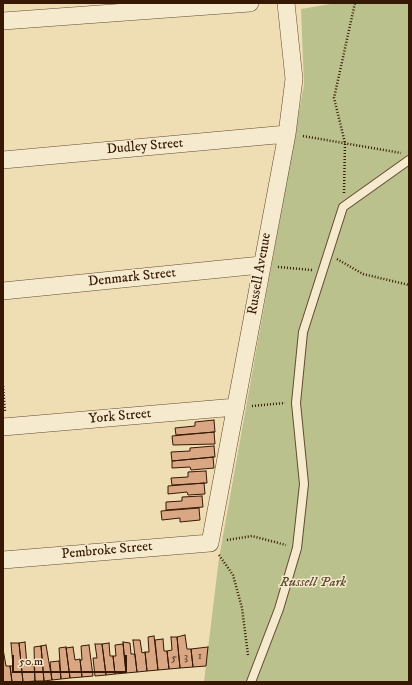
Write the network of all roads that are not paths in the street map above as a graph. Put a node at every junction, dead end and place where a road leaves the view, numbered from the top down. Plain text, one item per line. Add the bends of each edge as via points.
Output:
1 (250, 3) edge
2 (286, 3) edge
3 (3, 21) edge
4 (287, 134) junction
5 (3, 160) edge
6 (409, 160) edge
7 (261, 265) junction
8 (3, 291) edge
9 (236, 407) junction
10 (5, 427) edge
11 (210, 543) joint
12 (3, 560) edge
13 (251, 681) edge

1 - 3 street
2 - 4 street, Russell Avenue via 294,79
4 - 5 street, Dudley Street
4 - 7 street, Russell Avenue
6 - 13 lane via 343,207 303,332 296,403 304,484 297,548 279,609
7 - 8 street, Denmark Street
7 - 9 street, Russell Avenue
9 - 10 street, York Street
9 - 11 street, Russell Avenue
11 - 12 street, Pembroke Street

